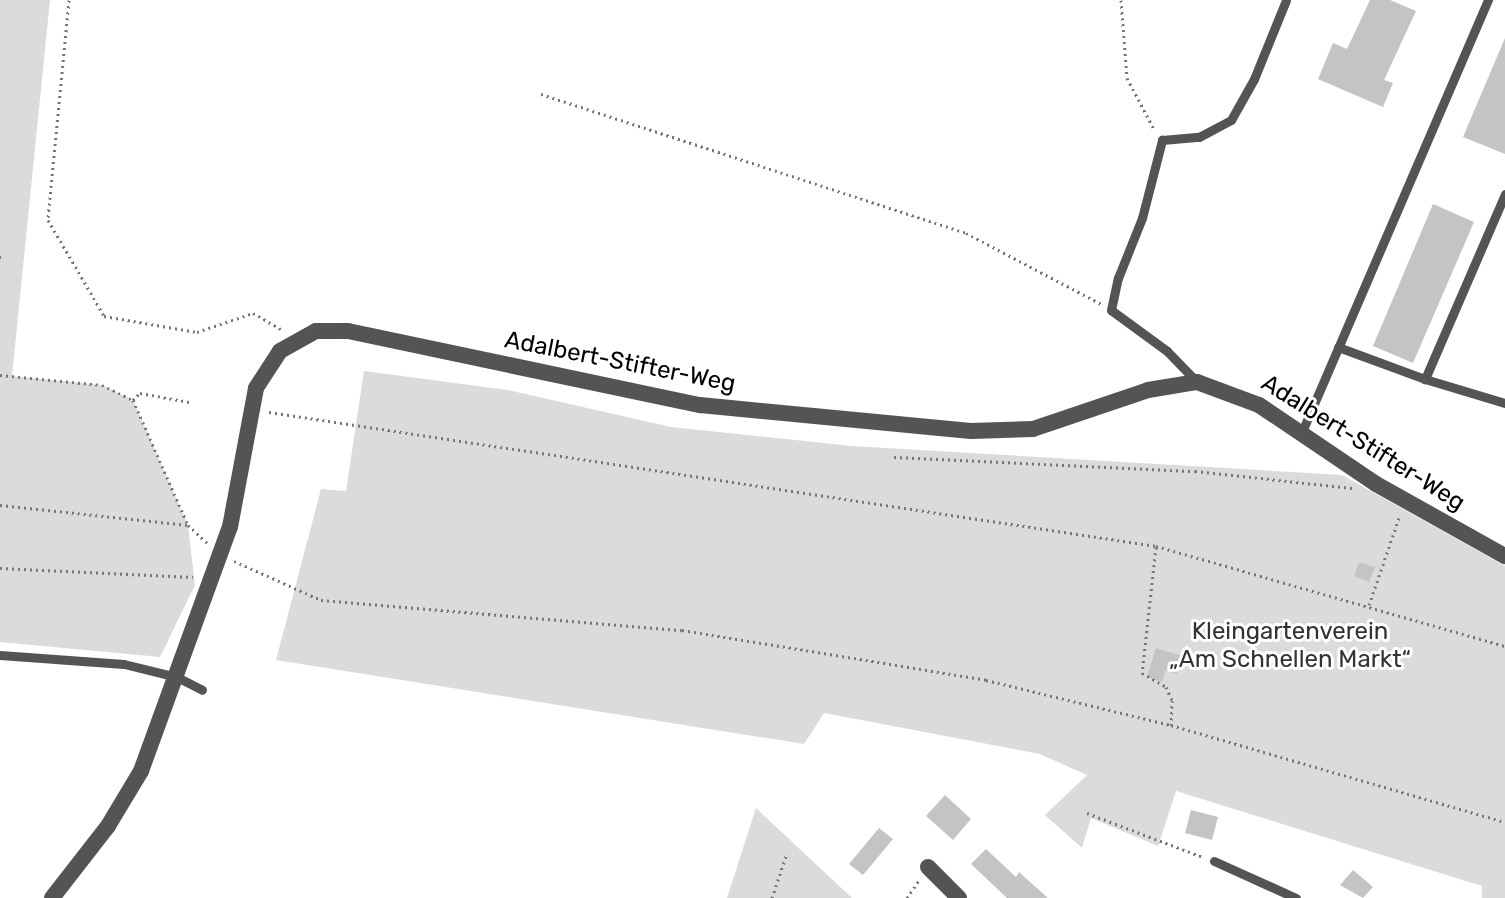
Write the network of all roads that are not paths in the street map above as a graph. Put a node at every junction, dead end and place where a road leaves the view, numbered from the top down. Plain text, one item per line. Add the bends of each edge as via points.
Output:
1 (1286, 0) edge
2 (1488, 0) edge
3 (1505, 194) edge
4 (1338, 347) junction
5 (1425, 379) junction
6 (1197, 382) junction
7 (1505, 403) edge
8 (1301, 434) junction
9 (1505, 556) edge
10 (0, 655) edge
11 (177, 677) junction
12 (202, 690) dead end
13 (1214, 861) road end
14 (928, 867) road end
15 (52, 898) edge
16 (959, 898) edge
17 (1296, 898) edge

1 - 6 lane via 1231,120 1199,137 1162,140 1111,310 1167,351
2 - 4 lane
3 - 5 lane
4 - 5 lane
4 - 8 lane
5 - 7 lane
6 - 8 street, Adalbert-Stifter-Weg via 1248,400
6 - 11 street, Adalbert-Stifter-Weg via 1148,390 1033,429 971,431 700,405 348,331 316,331 298,339 266,367 250,409 236,501
8 - 9 street, Adalbert-Stifter-Weg via 1376,484
10 - 11 lane via 124,664
11 - 12 lane
11 - 15 street, Adalbert-Stifter-Weg via 141,771 108,826
13 - 17 lane
14 - 16 street

